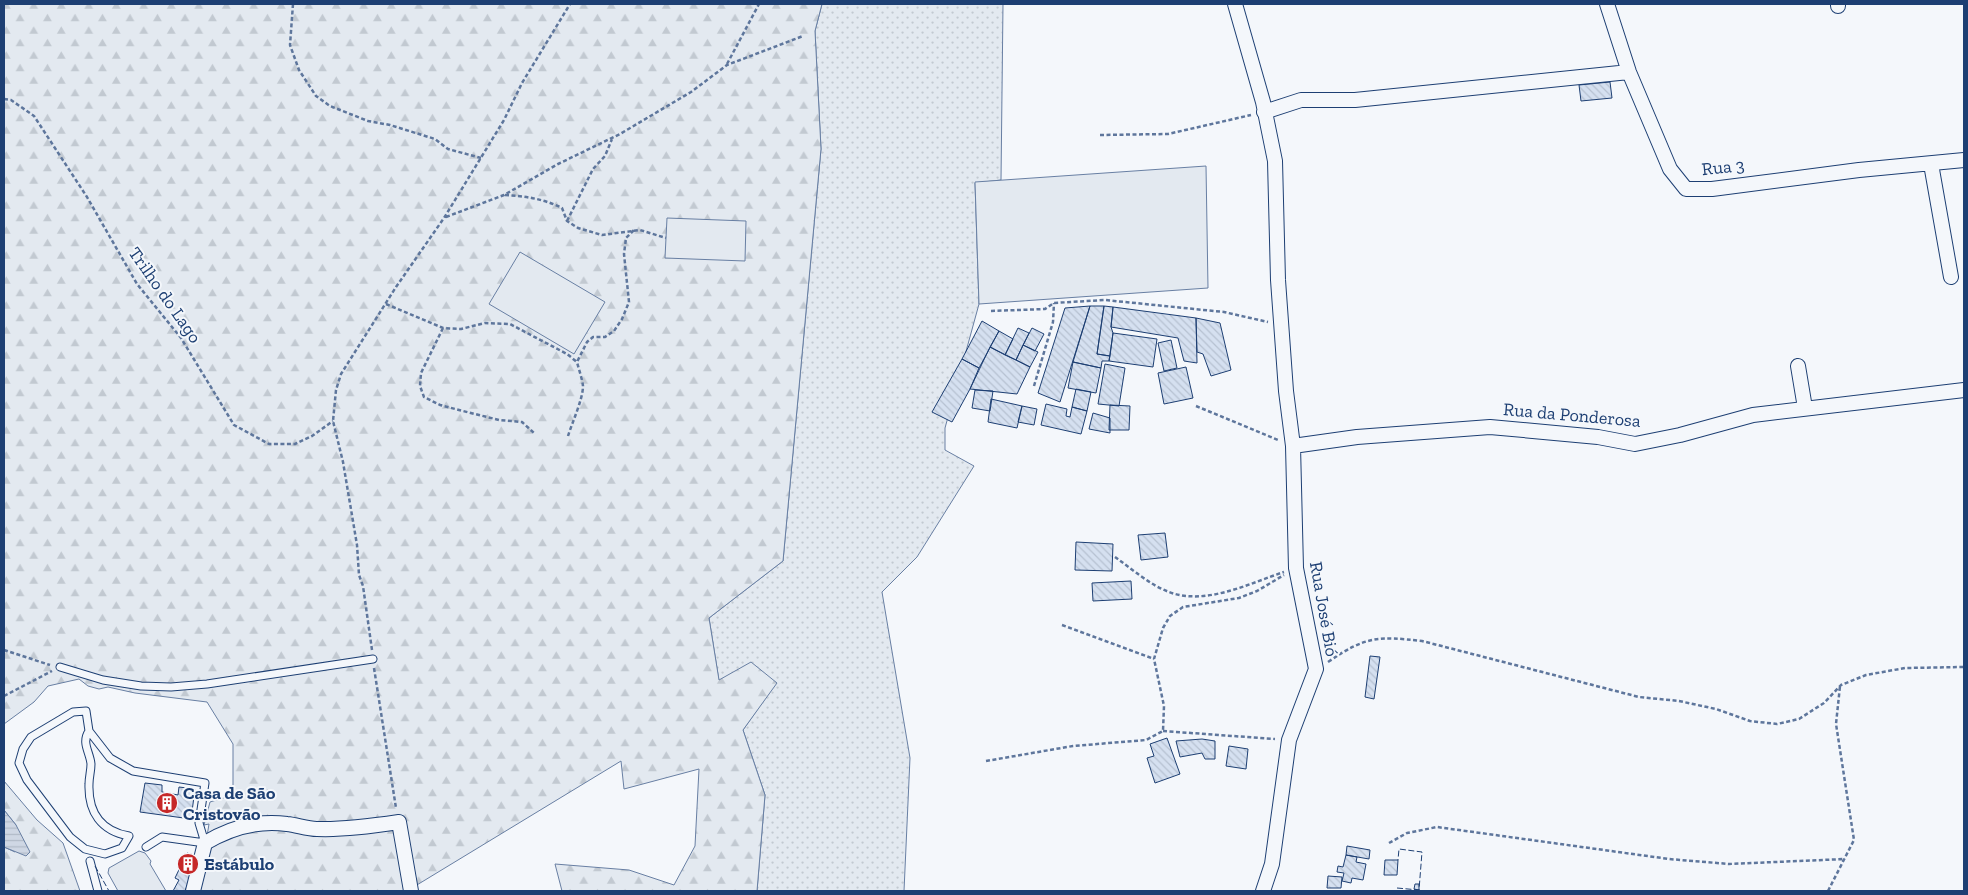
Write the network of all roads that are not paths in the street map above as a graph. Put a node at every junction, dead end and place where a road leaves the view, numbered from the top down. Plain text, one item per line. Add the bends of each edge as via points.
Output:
1 (1235, 4) edge
2 (1608, 4) edge
3 (1629, 72) junction
4 (1264, 112) junction
5 (1964, 160) edge
6 (1931, 164) junction
7 (1951, 277) dead end
8 (1798, 366) dead end
9 (1964, 390) edge
10 (1805, 408) junction
11 (1293, 446) junction
12 (373, 659) road end
13 (60, 667) road end
14 (89, 731) junction
15 (205, 843) junction
16 (146, 847) dead end
17 (90, 861) dead end
18 (98, 891) edge
19 (193, 891) edge
20 (411, 891) edge
21 (1264, 891) edge

1 - 4 street, Rua José Bió
2 - 3 street, Rua 3
3 - 4 street via 1355,100 1301,100
3 - 6 street, Rua 3 via 1670,169 1686,189 1712,189
4 - 11 street, Rua José Bió via 1275,161 1278,280
5 - 6 street, Rua 3
6 - 7 street
8 - 10 street
9 - 10 street, Rua da Ponderosa
10 - 11 street, Rua da Ponderosa via 1753,415 1635,444 1598,437 1490,427 1357,437
11 - 21 street, Rua José Bió via 1296,568 1316,669 1289,740 1272,864
12 - 13 lane via 171,687 103,680
14 - 14 lane via 85,744 91,764 92,809 106,829 128,836 122,848 105,854 85,849 70,837 27,780 19,762 30,737 73,712 86,711
14 - 15 lane via 110,758 133,771 205,783 198,823
15 - 16 lane via 162,837
15 - 19 street
15 - 20 street via 254,823 285,823 316,829 398,822
17 - 18 lane

